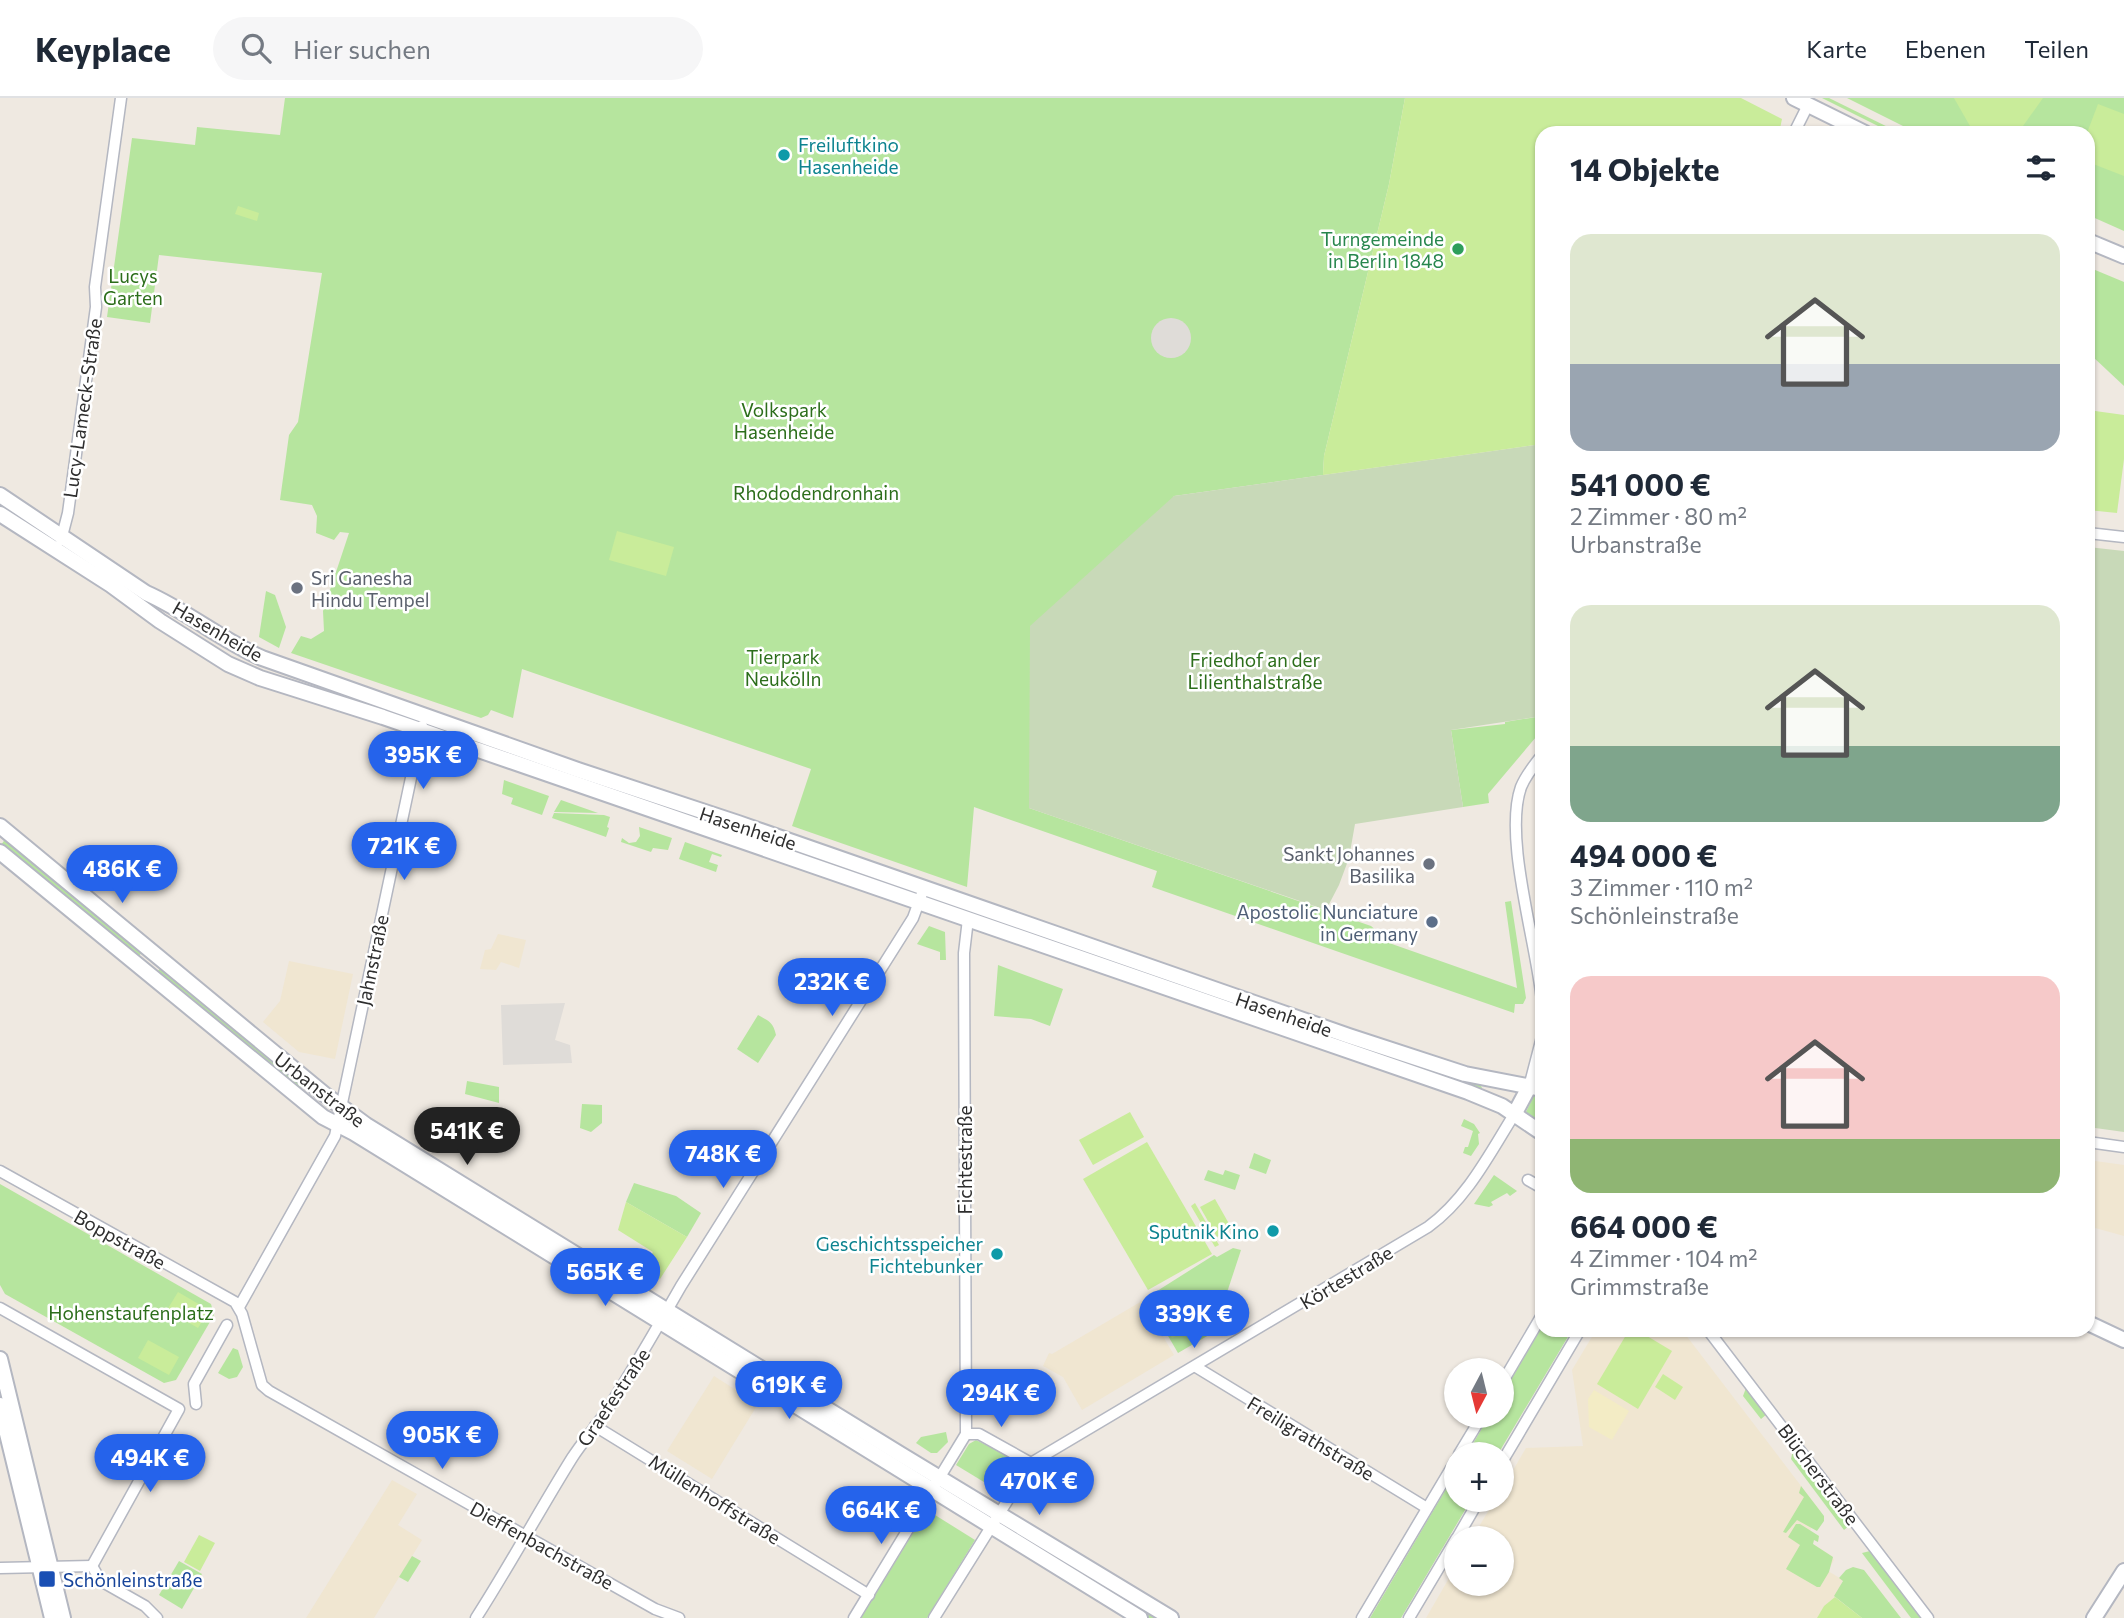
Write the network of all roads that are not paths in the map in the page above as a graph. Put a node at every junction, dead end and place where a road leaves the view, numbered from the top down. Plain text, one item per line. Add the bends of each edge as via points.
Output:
1 (121, 98) edge
2 (1794, 98) edge
3 (1808, 105) junction
4 (1798, 126) edge
5 (1851, 126) edge
6 (2095, 244) edge
7 (2124, 256) edge
8 (0, 495) edge
9 (0, 514) edge
10 (2095, 534) edge
11 (2124, 537) edge
12 (59, 544) junction
13 (221, 635) junction
14 (200, 647) junction
15 (385, 709) junction
16 (423, 722) junction
17 (1535, 764) edge
18 (0, 826) edge
19 (0, 852) edge
20 (877, 871) junction
21 (872, 886) junction
22 (922, 895) junction
23 (968, 919) junction
24 (151, 952) junction
25 (1535, 957) edge
26 (139, 967) junction
27 (1490, 1081) junction
28 (312, 1084) junction
29 (1535, 1088) edge
30 (1535, 1089) edge
31 (300, 1098) junction
32 (1485, 1098) junction
33 (341, 1108) junction
34 (1515, 1113) junction
35 (338, 1124) junction
36 (1535, 1128) edge
37 (2095, 1143) edge
38 (2124, 1147) edge
39 (0, 1171) edge
40 (1528, 1180) dead end
41 (1535, 1184) edge
42 (240, 1307) junction
43 (0, 1308) edge
44 (664, 1317) junction
45 (227, 1325) dead end
46 (2095, 1326) edge
47 (1535, 1327) edge
48 (1576, 1337) edge
49 (1713, 1337) edge
50 (2124, 1340) edge
51 (0, 1359) edge
52 (1514, 1363) edge
53 (1196, 1367) junction
54 (196, 1404) dead end
55 (0, 1405) edge
56 (595, 1426) junction
57 (3, 1428) edge
58 (966, 1434) junction
59 (1514, 1442) edge
60 (1031, 1463) junction
61 (1444, 1480) edge
62 (936, 1484) junction
63 (1427, 1508) junction
64 (998, 1513) junction
65 (990, 1526) junction
66 (525, 1537) junction
67 (1444, 1559) edge
68 (92, 1566) junction
69 (45, 1567) junction
70 (0, 1568) edge
71 (2124, 1571) edge
72 (869, 1595) junction
73 (52, 1618) edge
74 (63, 1618) edge
75 (157, 1618) edge
76 (476, 1618) edge
77 (679, 1618) edge
78 (854, 1618) edge
79 (934, 1618) edge
80 (1140, 1618) edge
81 (1171, 1618) edge
82 (1362, 1618) edge
83 (1409, 1618) edge
84 (1928, 1618) edge
85 (2094, 1618) edge

1 - 12 street, Lucy-Lameck-Straße via 69,503
2 - 3 main road
3 - 4 street
3 - 5 main road
6 - 7 main road
8 - 12 main road, Hasenheide
9 - 12 main road, Hasenheide
10 - 11 street
12 - 13 main road, Hasenheide
12 - 14 main road, Hasenheide
13 - 14 main road
13 - 15 main road, Hasenheide via 262,658
14 - 15 main road, Hasenheide via 251,674
15 - 16 main road, Hasenheide
16 - 20 main road, Hasenheide
16 - 21 main road, Hasenheide
16 - 33 street, Jahnstraße
17 - 25 street via 1520,789 1517,823
18 - 24 main road, Urbanstraße
19 - 26 main road, Urbanstraße
20 - 21 main road
20 - 22 main road, Hasenheide
21 - 22 main road, Hasenheide
22 - 23 main road, Hasenheide
22 - 27 main road, Hasenheide
22 - 44 street, Graefestraße via 913,918
23 - 32 main road, Hasenheide
23 - 58 street, Fichtestraße via 964,935
24 - 26 main road
24 - 28 main road, Urbanstraße
26 - 31 main road, Urbanstraße
27 - 29 main road, Hasenheide
27 - 32 main road
28 - 31 main road
28 - 33 main road, Urbanstraße
30 - 34 main road
31 - 35 main road, Urbanstraße
32 - 34 main road, Hasenheide
33 - 35 street, Jahnstraße
33 - 44 main road, Urbanstraße
34 - 36 main road, Hasenheide
34 - 53 street, Körtestraße via 1464,1191 1436,1221
35 - 42 street via 333,1143
35 - 44 main road, Urbanstraße
37 - 38 street
39 - 42 street, Boppstraße
40 - 41 street
42 - 66 street, Dieffenbachstraße via 262,1385
43 - 68 street via 180,1409
44 - 56 street, Graefestraße
44 - 62 main road, Urbanstraße
45 - 54 street via 194,1384
46 - 50 main road
47 - 52 street
48 - 59 street
49 - 84 street, Blücherstraße
51 - 69 main road
53 - 60 street, Körtestraße
53 - 63 street, Freiligrathstraße
55 - 57 main road
56 - 66 street, Graefestraße
56 - 72 street, Müllenhoffstraße
57 - 69 main road
58 - 60 street via 979,1434
58 - 62 street
60 - 64 street, Körtestraße
61 - 63 street
62 - 64 main road, Urbanstraße
62 - 65 main road, Urbanstraße
62 - 72 street
63 - 82 street
64 - 65 street, Körtestraße
64 - 81 main road, Urbanstraße
65 - 79 street, Körtestraße
65 - 80 main road, Urbanstraße
66 - 76 street, Graefestraße
66 - 77 street, Dieffenbachstraße via 660,1612
67 - 83 street
68 - 69 street
68 - 75 street via 101,1581
69 - 70 street
69 - 73 main road
69 - 74 main road
71 - 85 main road
72 - 78 street

